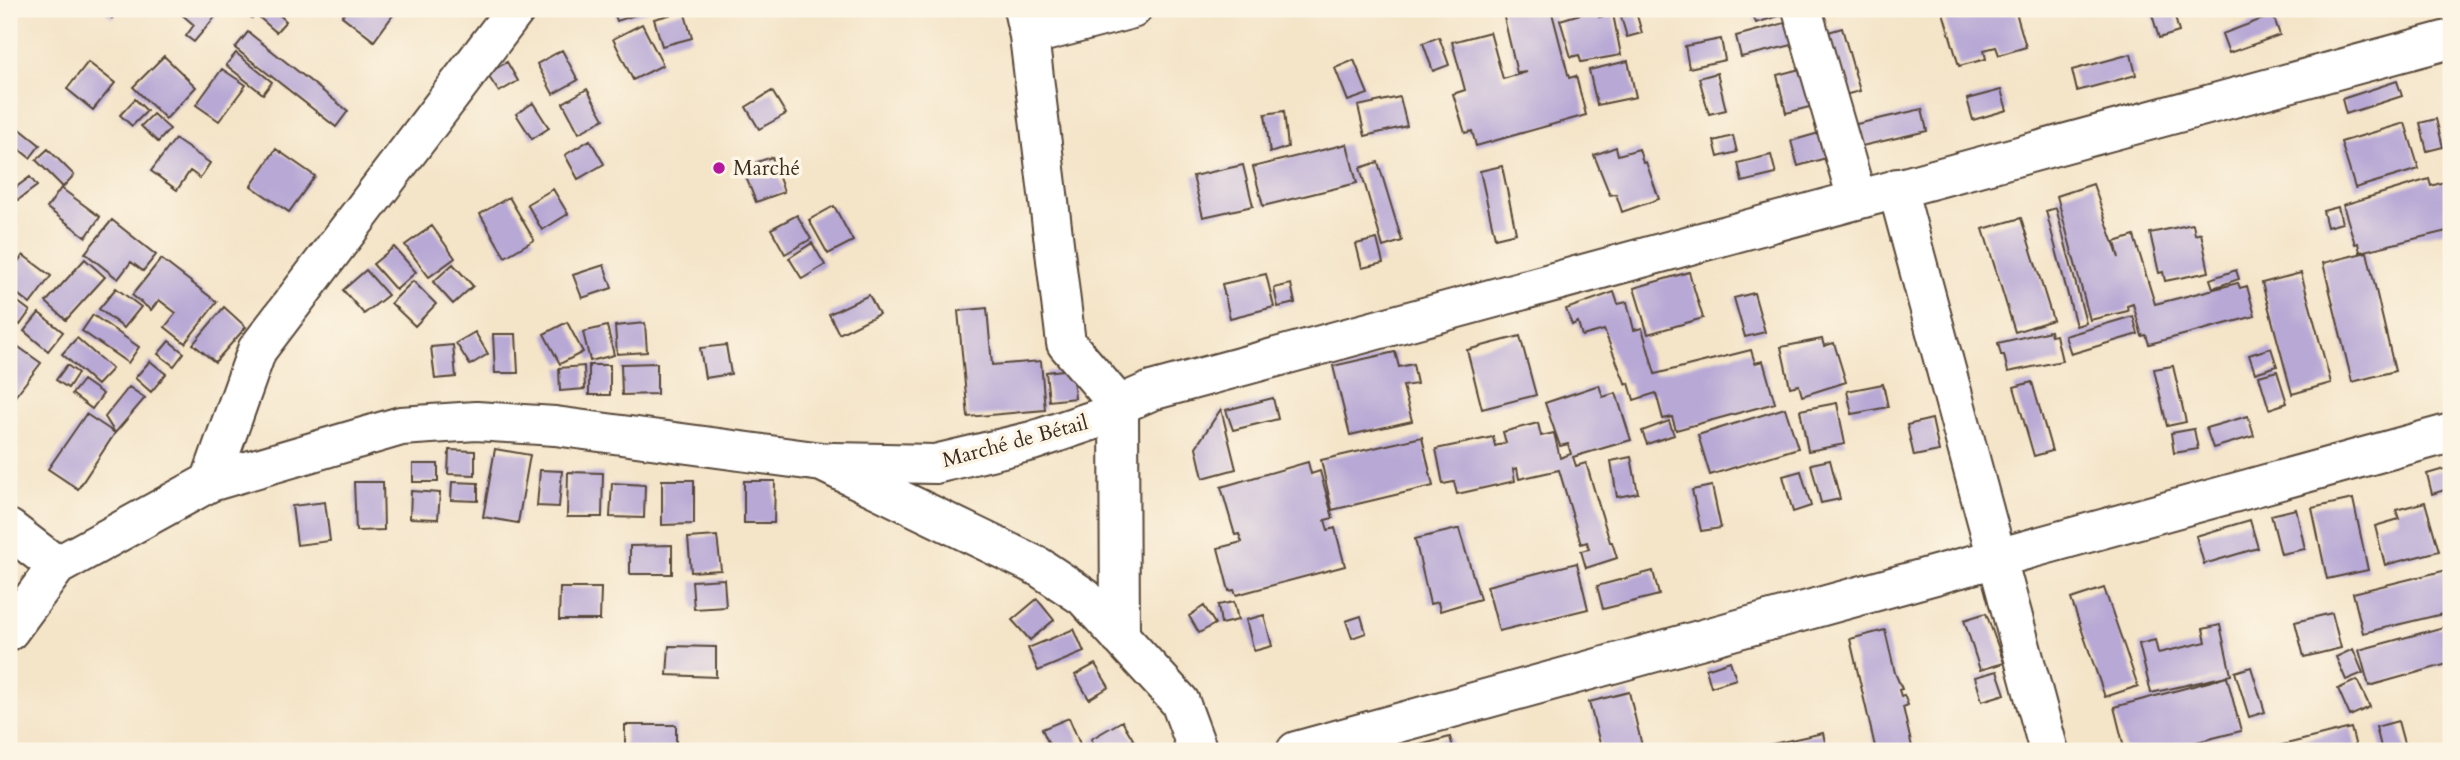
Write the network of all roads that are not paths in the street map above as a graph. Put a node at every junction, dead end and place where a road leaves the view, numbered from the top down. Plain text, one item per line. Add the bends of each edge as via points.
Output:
1 (516, 9) edge
2 (1132, 9) edge
3 (1802, 9) edge
4 (1026, 22) edge
5 (2451, 38) edge
6 (1897, 188) junction
7 (1857, 199) junction
8 (1119, 405) junction
9 (2451, 433) edge
10 (822, 462) junction
11 (210, 482) junction
12 (9, 529) edge
13 (1996, 557) junction
14 (57, 566) junction
15 (9, 631) edge
16 (1120, 637) junction
17 (1198, 751) edge
18 (1296, 751) edge
19 (2049, 751) edge

1 - 11 street via 257,350
2 - 4 street
3 - 7 street
4 - 8 street via 1066,343
5 - 6 street, Marché de Bétail
6 - 7 street, Marché de Bétail
6 - 13 street
7 - 8 street, Marché de Bétail via 1151,391
8 - 10 street, Marché de Bétail via 1103,417 1032,441 935,464
8 - 16 street
9 - 13 street
10 - 11 street via 555,426 477,421 401,426
10 - 16 street via 1039,566 1084,597
11 - 14 street
12 - 14 street
13 - 18 street
13 - 19 street
14 - 15 street
16 - 17 street via 1180,702

